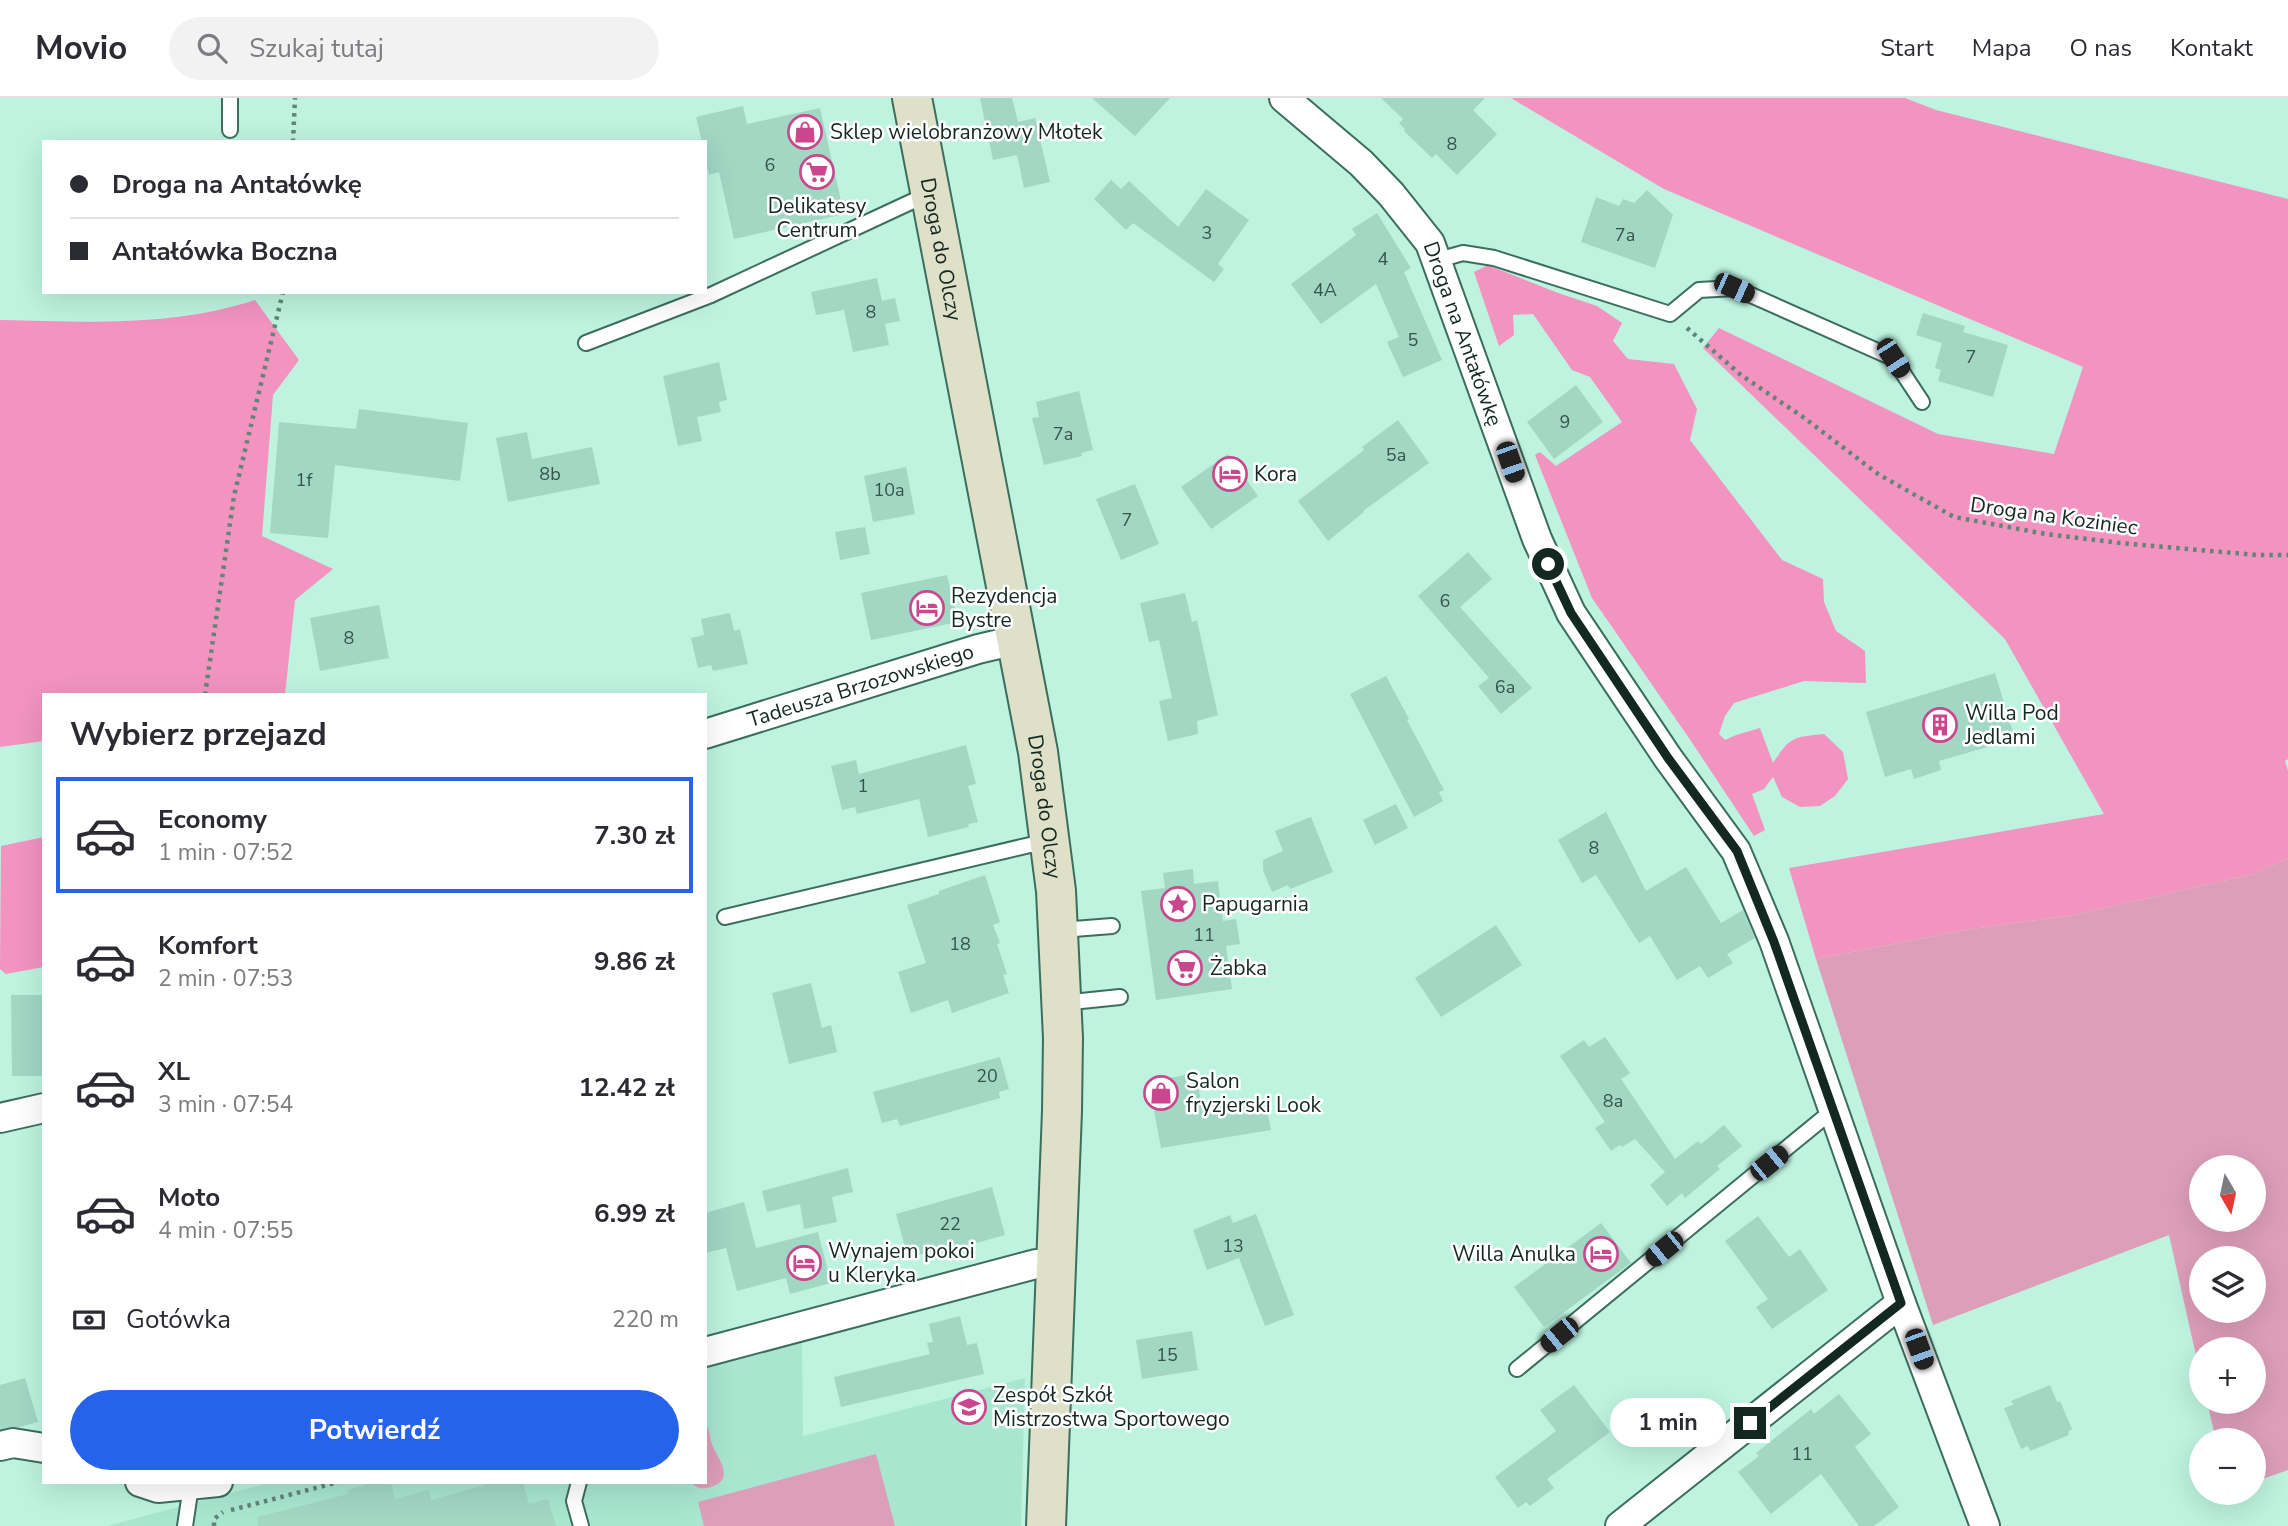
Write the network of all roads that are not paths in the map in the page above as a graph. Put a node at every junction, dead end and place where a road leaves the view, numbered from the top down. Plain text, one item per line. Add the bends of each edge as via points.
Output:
1 (230, 98) edge
2 (912, 98) edge
3 (1284, 98) edge
4 (230, 130) dead end
5 (931, 197) junction
6 (1438, 260) junction
7 (586, 343) dead end
8 (1922, 402) dead end
9 (1016, 640) junction
10 (707, 733) edge
11 (1050, 843) junction
12 (725, 917) dead end
13 (1112, 926) dead end
14 (1059, 930) junction
15 (1120, 997) dead end
16 (1062, 1003) junction
17 (42, 1108) edge
18 (1832, 1111) junction
19 (0, 1118) edge
20 (1057, 1264) junction
21 (1901, 1303) junction
22 (707, 1351) edge
23 (1517, 1369) dead end
24 (0, 1446) edge
25 (42, 1448) edge
26 (146, 1484) edge
27 (204, 1484) edge
28 (578, 1484) edge
29 (185, 1526) edge
30 (581, 1526) edge
31 (1046, 1526) edge
32 (1620, 1526) edge
33 (1985, 1526) edge

1 - 4 lane
2 - 5 street, Droga do Olczy
3 - 6 street, Droga na Antałówkę via 1391,194
5 - 7 lane via 913,201 711,295
5 - 9 street, Droga do Olczy
6 - 8 lane via 1463,253 1494,258 1670,314 1699,290 1734,288 1893,358
6 - 18 street, Droga na Antałówkę via 1537,539 1559,588 1630,701 1737,851 1774,942
9 - 10 street, Tadeusza Brzozowskiego
9 - 11 street, Droga do Olczy
11 - 12 lane
11 - 14 street, Droga do Olczy
13 - 14 lane
14 - 16 street, Droga do Olczy
15 - 16 lane
16 - 20 street, Droga do Olczy
17 - 19 street
18 - 21 street, Droga na Antałówkę
18 - 23 lane
20 - 22 street via 1036,1264
20 - 31 street, Droga do Olczy
21 - 32 street
21 - 33 street, Droga na Antałówkę
24 - 25 street via 13,1443
26 - 27 street via 158,1488
27 - 29 lane
28 - 30 lane via 574,1501

